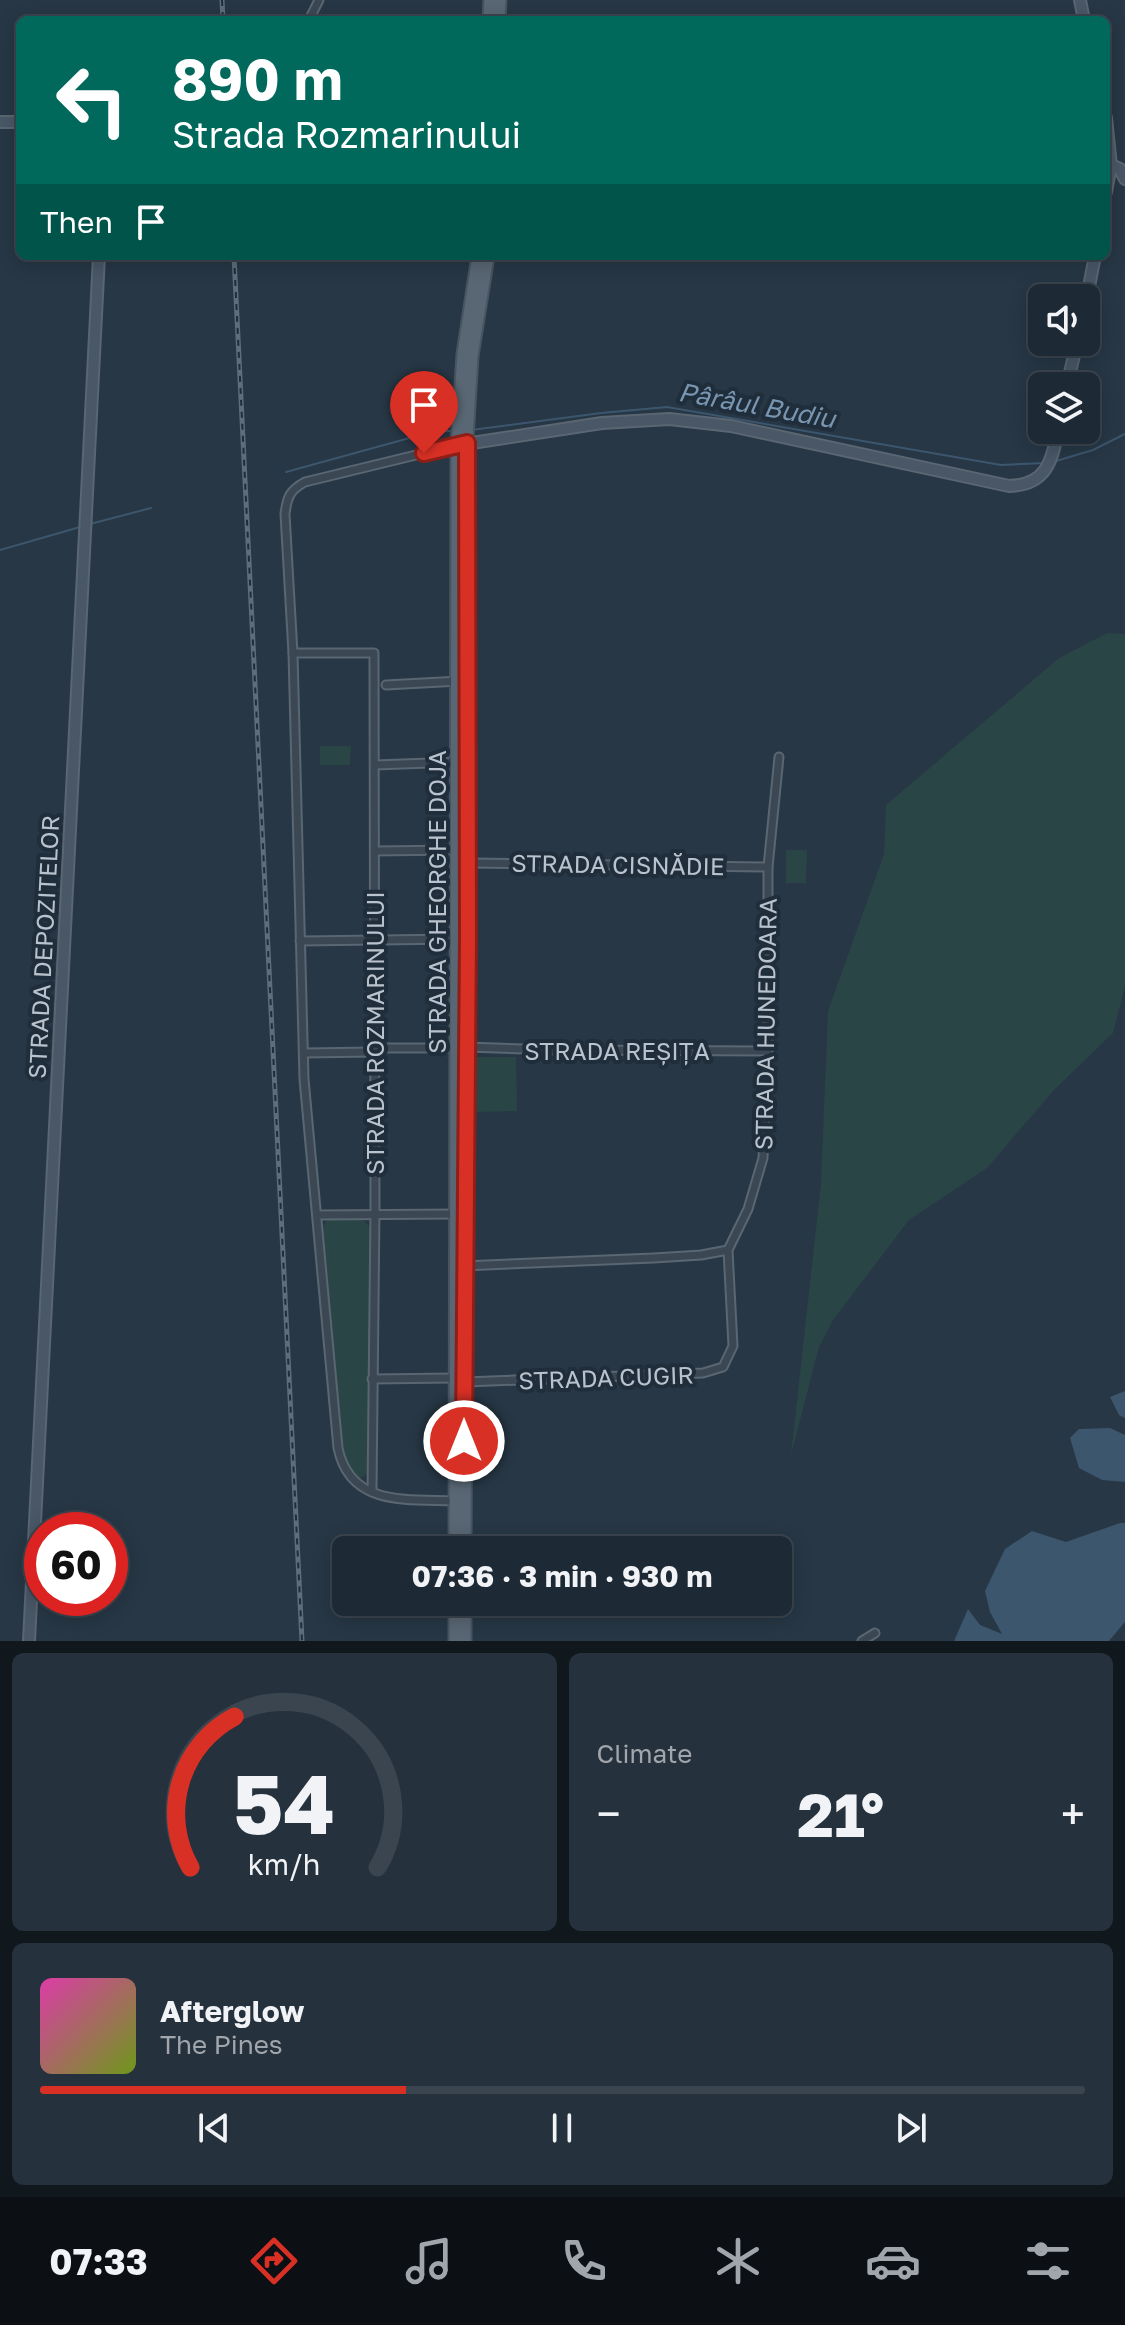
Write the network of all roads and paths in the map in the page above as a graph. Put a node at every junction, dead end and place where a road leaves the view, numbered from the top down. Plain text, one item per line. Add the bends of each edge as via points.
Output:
1 (1110, 156) edge
2 (1111, 165) junction
3 (1110, 170) edge
4 (1125, 179) edge
5 (99, 260) edge
6 (477, 260) edge
7 (487, 260) edge
8 (1094, 260) edge
9 (1090, 284) edge
10 (462, 424) junction
11 (462, 442) junction
12 (1055, 444) edge
13 (293, 653) junction
14 (463, 681) junction
15 (386, 685) dead end
16 (779, 757) dead end
17 (458, 762) junction
18 (375, 765) junction
19 (458, 850) junction
20 (375, 851) junction
21 (468, 863) junction
22 (768, 867) junction
23 (457, 939) junction
24 (374, 940) junction
25 (300, 941) junction
26 (462, 1048) junction
27 (374, 1050) junction
28 (768, 1051) junction
29 (304, 1053) junction
30 (375, 1214) junction
31 (455, 1214) junction
32 (317, 1215) junction
33 (728, 1250) junction
34 (460, 1266) junction
35 (372, 1379) junction
36 (460, 1380) junction
37 (372, 1492) junction
38 (455, 1501) junction
39 (455, 1536) edge
40 (465, 1536) edge
41 (455, 1616) edge
42 (465, 1616) edge
43 (875, 1633) dead end
44 (29, 1641) edge
45 (455, 1641) edge
46 (465, 1641) edge
47 (862, 1641) edge

1 - 2 street
2 - 3 street
2 - 4 street
5 - 44 street, STRADA DEPOZITELOR
6 - 10 main road, STRADA GHEORGHE DOJA via 463,354
7 - 10 main road, STRADA GHEORGHE DOJA
8 - 9 street
10 - 11 main road, STRADA GHEORGHE DOJA
11 - 12 street via 669,419 731,426 1009,486 1037,479
11 - 13 street via 293,489 285,514
11 - 14 main road, STRADA GHEORGHE DOJA
13 - 18 street, STRADA ROZMARINULUI via 374,653
13 - 25 street
14 - 15 street
14 - 17 main road, STRADA GHEORGHE DOJA
14 - 21 main road, STRADA GHEORGHE DOJA
16 - 22 street, STRADA HUNEDOARA
17 - 18 street
17 - 19 main road, STRADA GHEORGHE DOJA
18 - 20 street, STRADA ROZMARINULUI
19 - 20 street
19 - 23 main road, STRADA GHEORGHE DOJA
20 - 24 street, STRADA ROZMARINULUI
21 - 22 street, STRADA CISNĂDIE
21 - 26 main road, STRADA GHEORGHE DOJA
22 - 28 street, STRADA HUNEDOARA
23 - 24 street
23 - 26 main road, STRADA GHEORGHE DOJA
24 - 25 street
24 - 27 street, STRADA ROZMARINULUI
25 - 29 street
26 - 27 street, STRADA REȘIȚA
26 - 28 street, STRADA REȘIȚA
26 - 31 main road, STRADA GHEORGHE DOJA
26 - 34 main road, STRADA GHEORGHE DOJA
27 - 29 street, STRADA REȘIȚA
27 - 30 street, STRADA ROZMARINULUI
28 - 33 street, STRADA HUNEDOARA via 763,1158 748,1209
29 - 32 street
30 - 31 street
30 - 32 street
30 - 35 street, STRADA ROZMARINULUI
31 - 34 main road, STRADA GHEORGHE DOJA
32 - 37 street via 338,1448 351,1479
33 - 34 street
33 - 36 street, STRADA CUGIR via 733,1346 723,1367 703,1373
34 - 36 main road, STRADA GHEORGHE DOJA
35 - 36 street
35 - 37 street, STRADA ROZMARINULUI
36 - 38 main road, STRADA GHEORGHE DOJA
36 - 40 main road, STRADA GHEORGHE DOJA
37 - 38 street via 398,1499
38 - 39 main road, STRADA GHEORGHE DOJA
41 - 45 main road
42 - 46 main road
43 - 47 street

